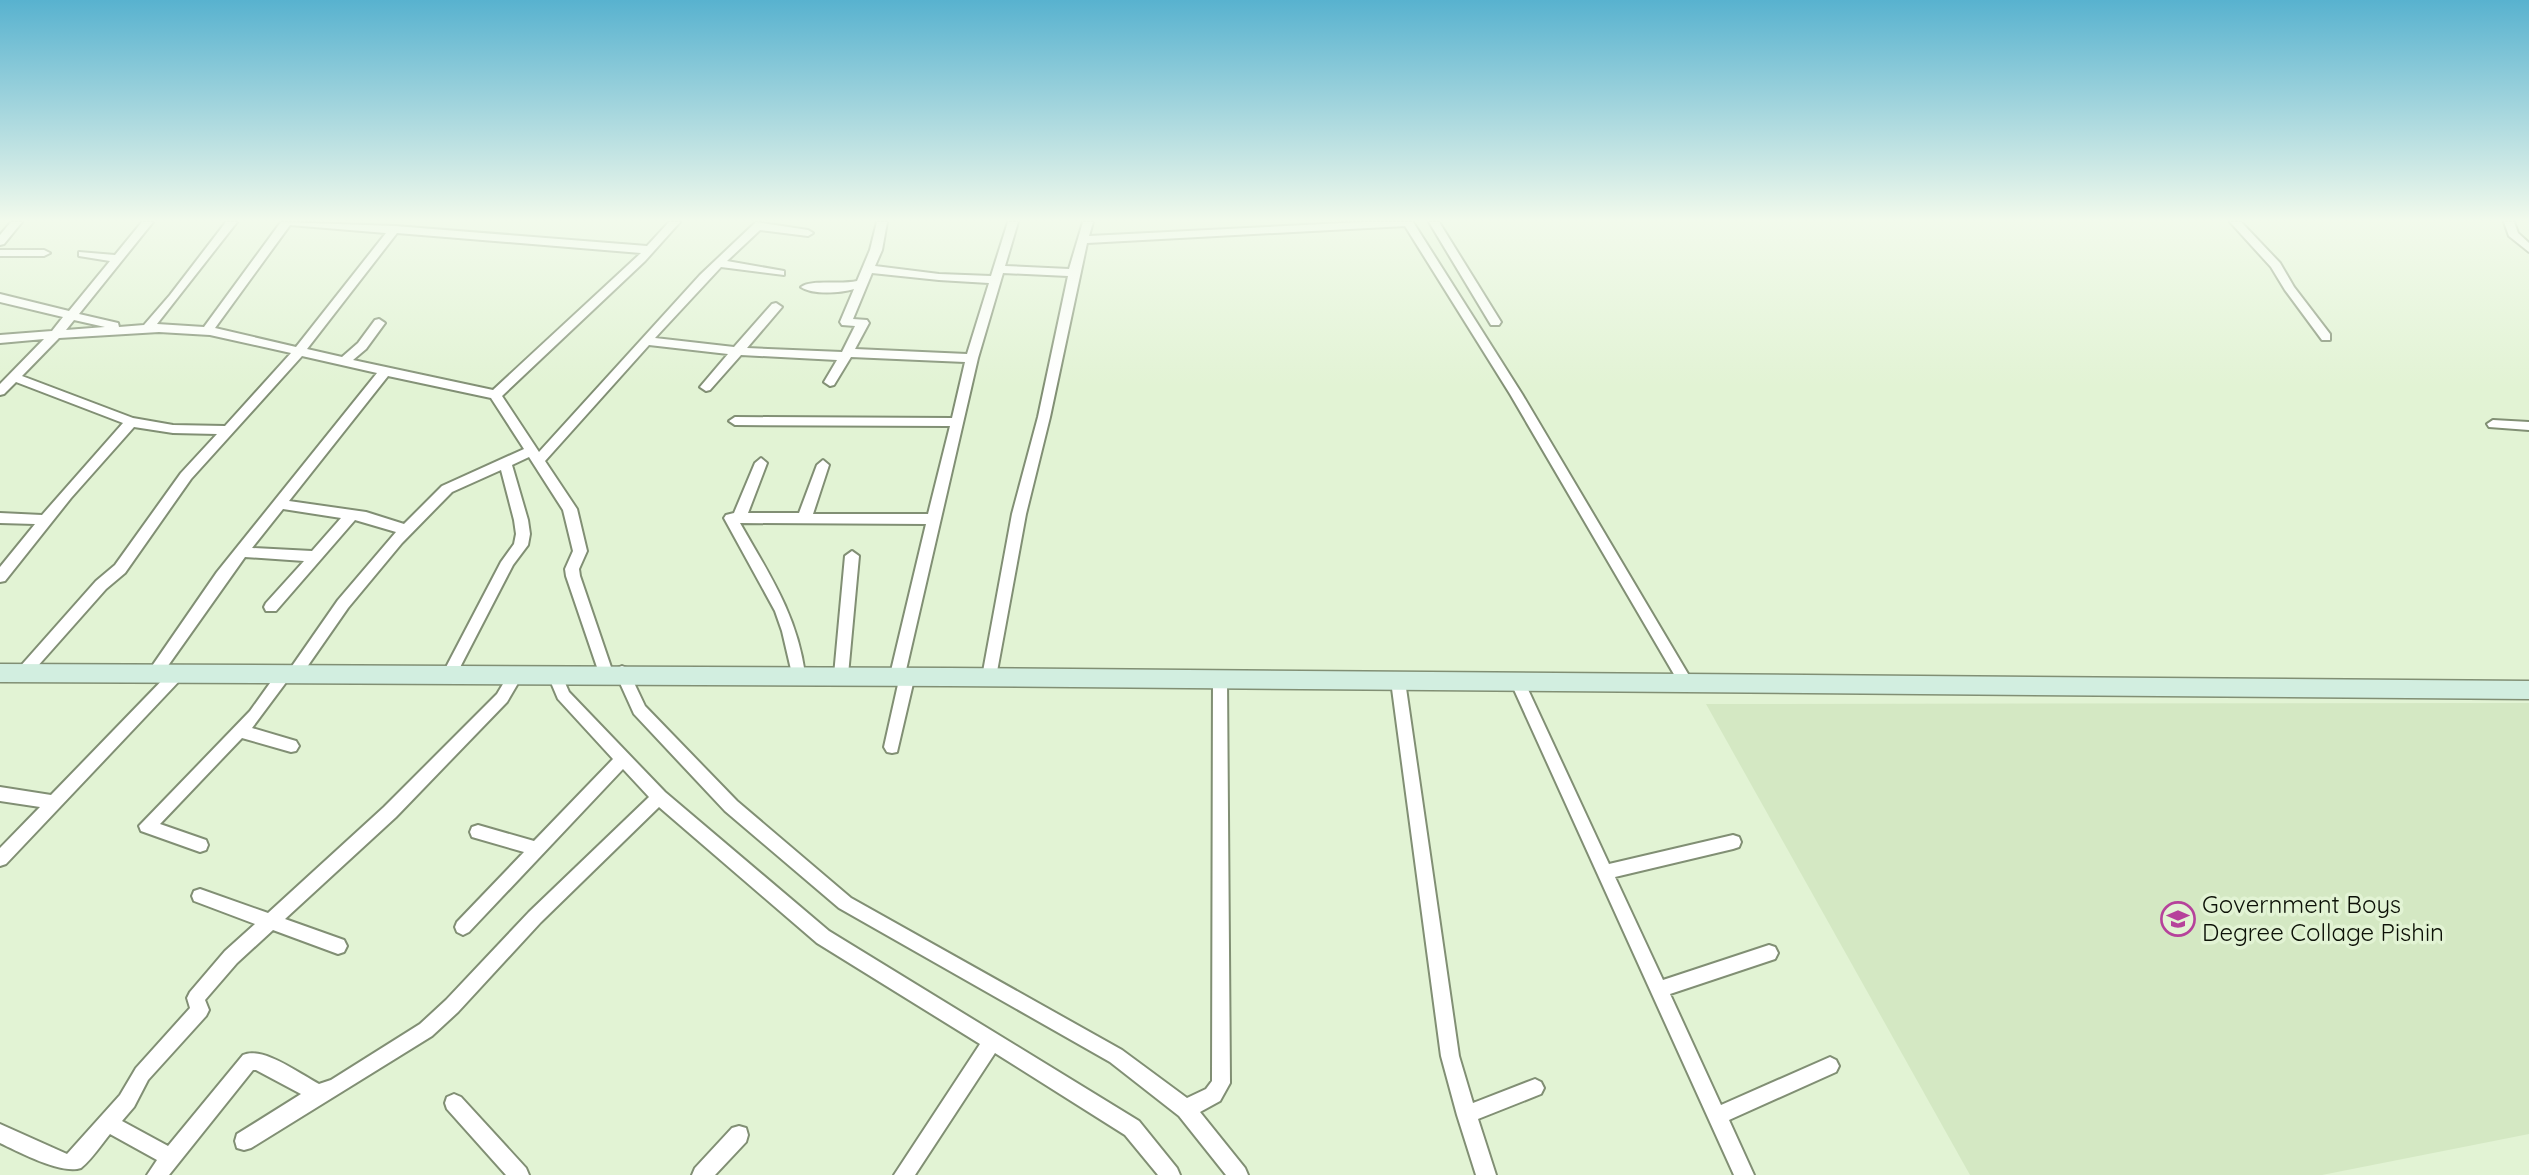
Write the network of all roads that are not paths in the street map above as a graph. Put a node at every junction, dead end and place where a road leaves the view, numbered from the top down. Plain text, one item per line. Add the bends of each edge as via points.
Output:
1 (103, 277) edge
2 (190, 277) edge
3 (248, 277) edge
4 (358, 277) edge
5 (621, 277) edge
6 (707, 277) edge
7 (866, 277) edge
8 (930, 277) edge
9 (962, 277) edge
10 (996, 277) edge
11 (1073, 277) edge
12 (1442, 277) edge
13 (1467, 277) edge
14 (2282, 277) edge
15 (863, 283) junction
16 (807, 287) dead end
17 (0, 298) edge
18 (776, 307) dead end
19 (72, 314) junction
20 (1495, 322) dead end
21 (379, 323) dead end
22 (147, 329) junction
23 (126, 330) junction
24 (207, 331) junction
25 (56, 334) junction
26 (2326, 337) dead end
27 (0, 339) edge
28 (645, 341) junction
29 (300, 351) junction
30 (736, 351) junction
31 (846, 355) junction
32 (972, 358) junction
33 (345, 361) junction
34 (386, 370) junction
35 (13, 377) junction
36 (830, 382) dead end
37 (706, 387) dead end
38 (0, 391) edge
39 (495, 395) junction
40 (735, 421) dead end
41 (131, 422) junction
42 (957, 422) junction
43 (2493, 424) dead end
44 (2529, 426) edge
45 (230, 430) junction
46 (532, 455) junction
47 (508, 461) junction
48 (761, 463) dead end
49 (823, 465) dead end
50 (279, 504) junction
51 (352, 515) junction
52 (0, 518) edge
53 (739, 518) junction
54 (804, 519) junction
55 (934, 519) junction
56 (46, 520) junction
57 (406, 530) junction
58 (241, 552) junction
59 (314, 556) junction
60 (852, 556) dead end
61 (0, 578) edge
62 (271, 607) dead end
63 (0, 673) edge
64 (23, 673) junction
65 (155, 673) junction
66 (178, 673) junction
67 (290, 673) junction
68 (450, 673) junction
69 (517, 673) junction
70 (554, 673) junction
71 (614, 673) junction
72 (798, 674) junction
73 (841, 675) junction
74 (903, 675) junction
75 (989, 677) junction
76 (1220, 679) junction
77 (1398, 681) junction
78 (1518, 683) junction
79 (1687, 684) junction
80 (2529, 690) edge
81 (240, 731) junction
82 (291, 746) dead end
83 (892, 747) dead end
84 (623, 759) junction
85 (0, 794) edge
86 (659, 797) junction
87 (55, 802) junction
88 (478, 832) dead end
89 (1733, 842) dead end
90 (201, 845) dead end
91 (537, 849) junction
92 (0, 859) edge
93 (1605, 872) junction
94 (200, 896) dead end
95 (270, 921) junction
96 (463, 927) dead end
97 (338, 946) dead end
98 (1769, 953) dead end
99 (1659, 990) junction
100 (992, 1042) junction
101 (1830, 1066) dead end
102 (1535, 1088) dead end
103 (318, 1094) junction
104 (454, 1103) dead end
105 (1186, 1109) junction
106 (1466, 1115) junction
107 (1717, 1116) junction
108 (108, 1123) junction
109 (0, 1133) edge
110 (739, 1135) dead end
111 (244, 1141) dead end
112 (171, 1158) junction
113 (157, 1175) edge
114 (519, 1175) edge
115 (702, 1175) edge
116 (904, 1175) edge
117 (1170, 1175) edge
118 (1238, 1175) edge
119 (1486, 1175) edge
120 (1744, 1175) edge

1 - 19 street
2 - 22 street
3 - 24 street
4 - 29 street
5 - 39 street
6 - 28 street
7 - 15 street
8 - 9 street
10 - 32 street
11 - 75 street
12 - 79 street
13 - 20 street
14 - 26 street
15 - 16 street via 845,288
15 - 31 street via 846,322 863,323
17 - 19 street
18 - 30 street
19 - 23 street
19 - 25 street
21 - 33 street
22 - 23 street
22 - 24 street
23 - 25 street
24 - 29 street
25 - 27 street
25 - 35 street
28 - 30 street
28 - 46 street
29 - 33 street
29 - 45 street
30 - 31 street
30 - 37 street
31 - 32 street
31 - 36 street
32 - 42 street
33 - 34 street
34 - 39 street
34 - 50 street
35 - 38 street
35 - 41 street
39 - 46 street
40 - 42 street
41 - 45 street via 173,429
41 - 56 street
42 - 55 street
43 - 44 street
45 - 64 street via 186,476 120,569
46 - 47 street
46 - 71 street via 573,517 580,551 573,576
47 - 57 street via 447,489
47 - 68 street via 519,507 521,545
48 - 53 street
49 - 54 street
50 - 51 street
50 - 58 street
51 - 57 street
51 - 59 street
52 - 56 street
53 - 54 street
53 - 72 street via 731,518 787,617
54 - 55 street
55 - 74 street
56 - 61 street
57 - 67 street
58 - 59 street
58 - 65 street
59 - 62 street
60 - 73 street
63 - 64 main road
64 - 65 main road
65 - 66 main road
66 - 67 main road
66 - 87 street
67 - 68 main road
67 - 81 street
68 - 69 main road
69 - 70 main road
69 - 95 street via 502,698 390,812
70 - 71 main road
70 - 84 street via 563,695
71 - 72 main road
71 - 105 street via 639,710 731,806 845,903 1116,1056
72 - 73 main road
73 - 74 main road
74 - 75 main road
74 - 83 street
75 - 76 main road
76 - 77 main road
76 - 105 street via 1221,1083 1213,1095
77 - 78 main road
77 - 106 street via 1450,1056
78 - 79 main road
78 - 93 street
79 - 80 main road
81 - 82 street
81 - 90 street via 148,826
84 - 86 street
84 - 91 street
85 - 87 street
86 - 100 street via 823,937
86 - 103 street via 426,1030
87 - 92 street
88 - 91 street
89 - 93 street
91 - 96 street
93 - 99 street
94 - 95 street
95 - 97 street
95 - 108 street via 200,991 196,998 200,1010 142,1074
98 - 99 street
99 - 107 street
100 - 116 street
100 - 117 street via 1132,1129
101 - 107 street
102 - 106 street
103 - 111 street
103 - 112 street via 258,1061 249,1061
104 - 114 street
105 - 118 street
106 - 119 street
107 - 120 street
108 - 109 street via 68,1164
108 - 112 street
110 - 115 street
112 - 113 street

